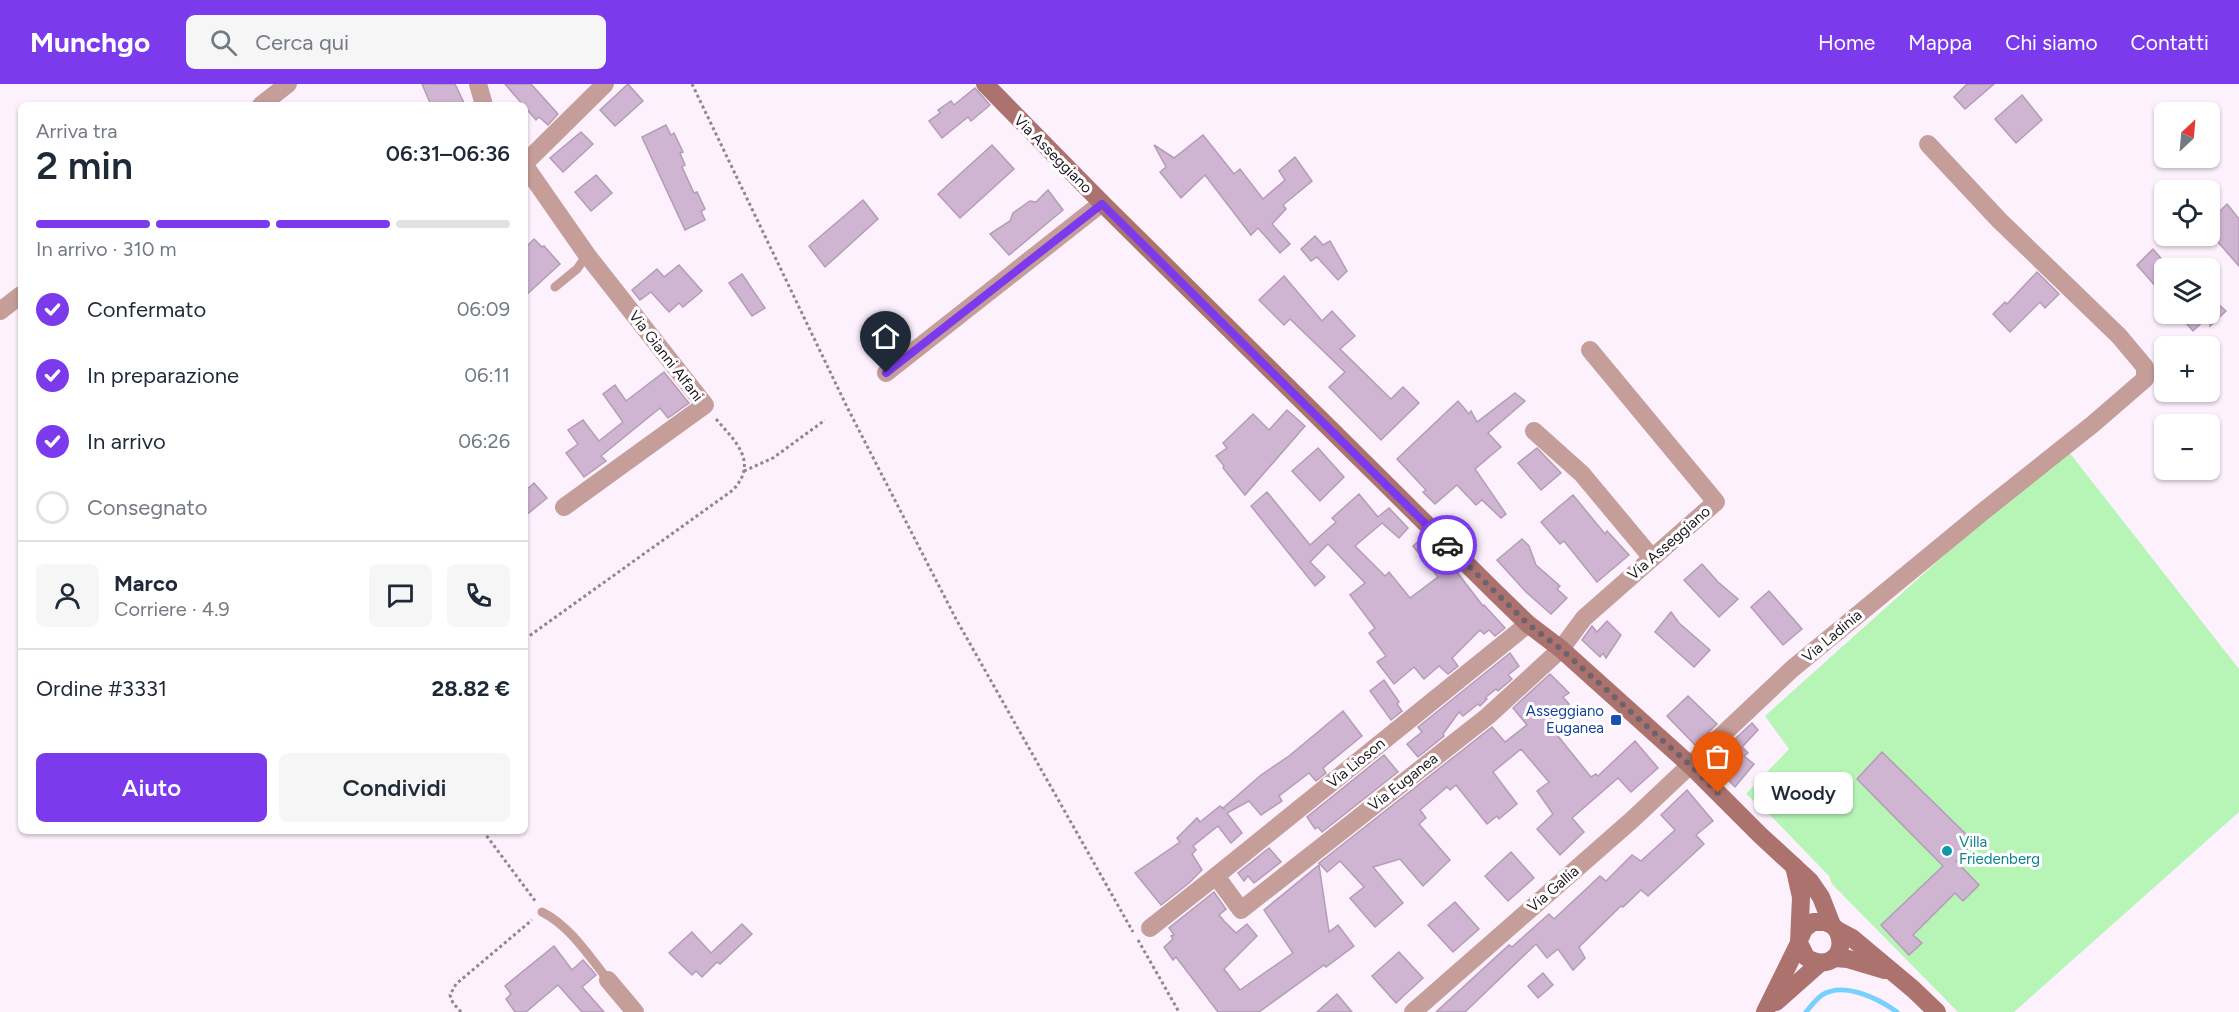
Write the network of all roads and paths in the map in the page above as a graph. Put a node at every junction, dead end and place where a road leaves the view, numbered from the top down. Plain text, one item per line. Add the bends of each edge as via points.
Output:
1 (288, 84) edge
2 (478, 84) edge
3 (692, 84) edge
4 (985, 84) edge
5 (600, 86) edge
6 (265, 102) edge
7 (483, 102) edge
8 (1928, 144) dead end
9 (528, 161) edge
10 (528, 168) edge
11 (1102, 204) junction
12 (587, 255) junction
13 (555, 287) dead end
14 (18, 297) edge
15 (0, 311) edge
16 (1590, 350) dead end
17 (886, 373) dead end
18 (705, 405) junction
19 (825, 420) dead end
20 (1534, 430) dead end
21 (744, 471) junction
22 (564, 507) dead end
23 (1652, 558) junction
24 (1528, 624) junction
25 (528, 637) edge
26 (1561, 649) junction
27 (1690, 765) junction
28 (485, 834) edge
29 (1794, 866) junction
30 (1216, 876) junction
31 (542, 912) junction
32 (1150, 928) dead end
33 (1835, 928) junction
34 (1800, 940) junction
35 (1827, 961) junction
36 (1893, 972) junction
37 (608, 980) joint
38 (461, 1012) edge
39 (635, 1012) edge
40 (1179, 1012) edge
41 (1413, 1012) edge
42 (1765, 1012) edge
43 (1937, 1012) edge

1 - 6 street
2 - 7 street
3 - 40 path via 846,405 956,619
4 - 11 street, Via Asseggiano
5 - 9 street
8 - 27 street, Via Ladinia via 1999,220 2119,336 2145,367 2145,379 1792,669
10 - 12 street, Via Gianni Alfani
11 - 17 street
11 - 24 street, Via Asseggiano
12 - 13 lane
12 - 18 street, Via Gianni Alfani
14 - 15 street
16 - 23 street, Via Asseggiano via 1716,502
18 - 21 path via 738,444 745,460
18 - 22 street, Via Gianni Alfani
19 - 21 path via 773,458
20 - 23 street via 1582,474
21 - 25 path via 733,490
23 - 26 street, Via Asseggiano via 1584,618
24 - 26 street, Via Asseggiano
24 - 30 street, Via Lioson
26 - 27 street, Via Asseggiano
26 - 30 street, Via Euganea via 1488,716 1241,910
27 - 29 street, Via Asseggiano
27 - 41 street, Via Gallia
28 - 31 path
29 - 33 street, Via Asseggiano via 1816,889
29 - 34 street via 1801,897
30 - 32 street, Via Lioson
31 - 37 lane via 570,933
31 - 38 path via 456,984 450,995
33 - 34 street via 1825,922 1813,922 1804,929
33 - 35 street via 1841,945
33 - 36 street
34 - 35 street via 1806,957
34 - 42 street
35 - 36 street via 1848,959
35 - 42 street
36 - 43 street
37 - 39 street

